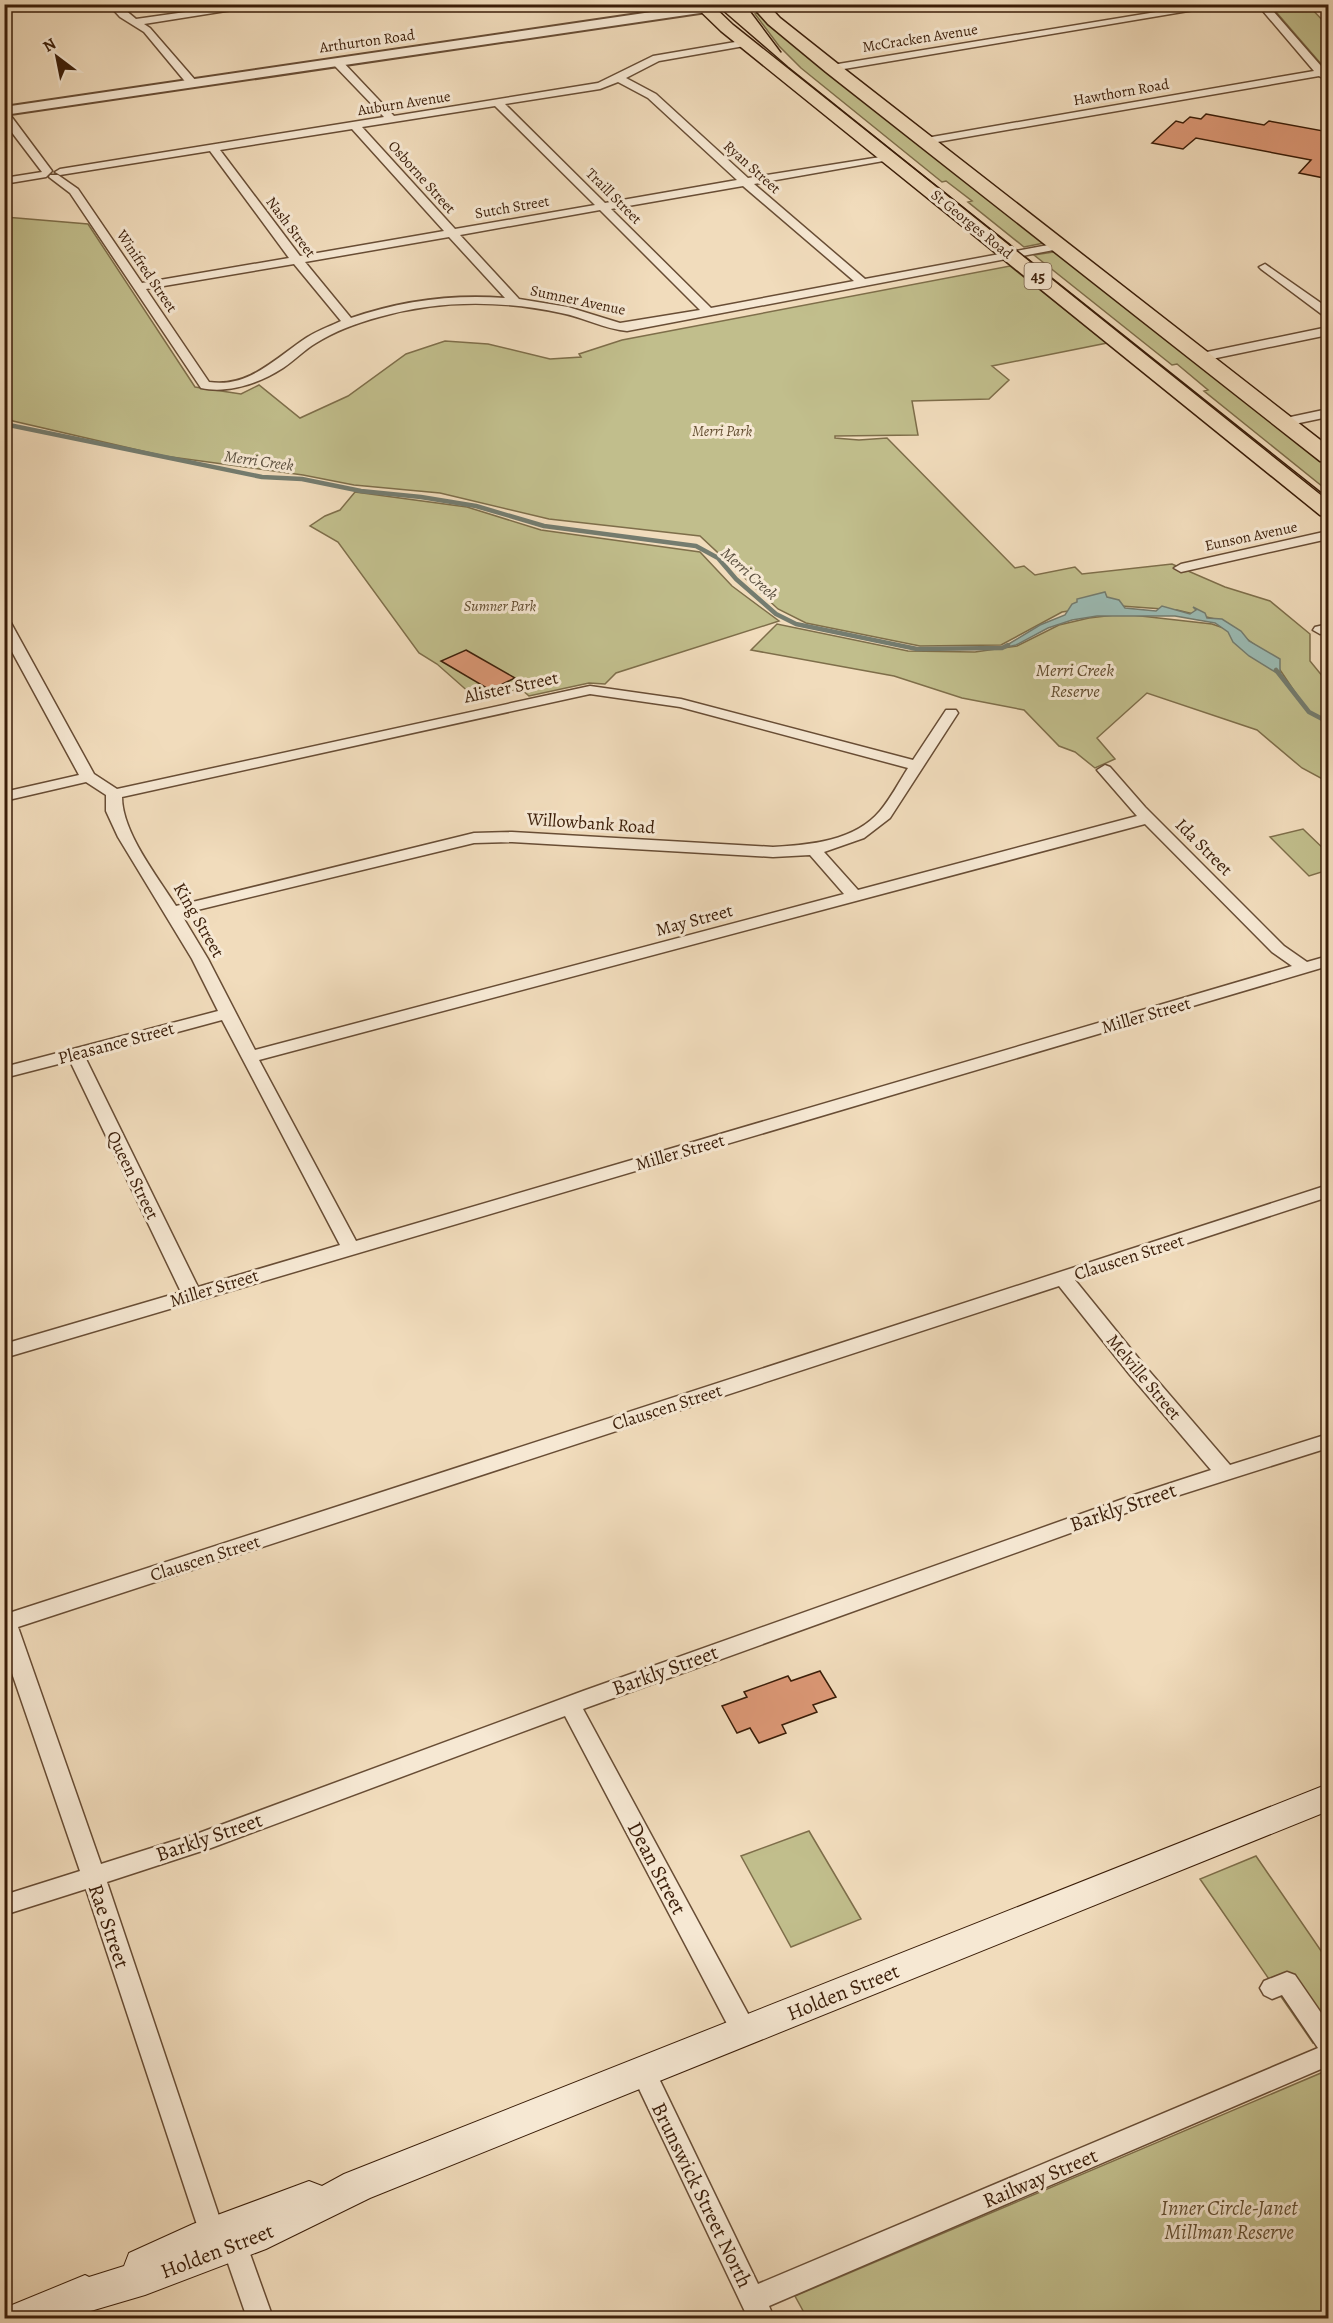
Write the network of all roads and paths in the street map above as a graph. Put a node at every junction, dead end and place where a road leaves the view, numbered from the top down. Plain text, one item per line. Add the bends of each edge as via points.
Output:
1 (112, 4) edge
2 (266, 4) edge
3 (734, 4) edge
4 (758, 4) edge
5 (1226, 4) edge
6 (1261, 4) edge
7 (703, 7) edge
8 (136, 22) junction
9 (747, 43) junction
10 (337, 62) junction
11 (832, 68) junction
12 (1325, 76) edge
13 (619, 79) junction
14 (192, 82) junction
15 (498, 103) junction
16 (4, 113) edge
17 (392, 120) junction
18 (355, 126) junction
19 (926, 141) junction
20 (213, 148) junction
21 (889, 157) junction
22 (51, 174) junction
23 (4, 181) edge
24 (747, 183) junction
25 (604, 207) junction
26 (452, 233) junction
27 (1059, 246) junction
28 (1011, 255) junction
29 (297, 260) junction
30 (1265, 267) dead end
31 (863, 283) junction
32 (140, 287) junction
33 (515, 302) junction
34 (709, 312) junction
35 (1329, 313) edge
36 (348, 322) junction
37 (1329, 331) edge
38 (1202, 357) junction
39 (210, 387) joint
40 (1329, 413) edge
41 (1285, 422) junction
42 (1329, 456) edge
43 (1329, 510) edge
44 (1329, 535) edge
45 (1181, 568) dead end
46 (4, 623) edge
47 (951, 713) dead end
48 (916, 765) junction
49 (1105, 770) dead end
50 (88, 777) junction
51 (114, 794) junction
52 (4, 797) edge
53 (1148, 818) junction
54 (814, 850) junction
55 (855, 897) junction
56 (173, 911) junction
57 (1329, 961) edge
58 (1299, 969) junction
59 (228, 1013) junction
60 (75, 1054) junction
61 (249, 1057) junction
62 (4, 1073) edge
63 (1329, 1191) edge
64 (351, 1248) junction
65 (1063, 1278) junction
66 (192, 1295) junction
67 (4, 1349) edge
68 (1329, 1441) edge
69 (1226, 1474) junction
70 (5, 1621) edge
71 (570, 1705) junction
72 (1329, 1797) edge
73 (92, 1876) junction
74 (4, 1905) edge
75 (1272, 1988) dead end
76 (744, 2031) junction
77 (1329, 2043) edge
78 (1329, 2055) edge
79 (643, 2072) junction
80 (223, 2240) junction
81 (756, 2309) edge
82 (25, 2319) edge
83 (260, 2319) edge

1 - 8 street
2 - 8 street
3 - 7 street, Arthurton Road
4 - 11 highway, St Georges Road / 45
5 - 11 street, McCracken Avenue
6 - 12 street
7 - 9 highway, St Georges Road / 45
7 - 10 street, Arthurton Road
8 - 14 street
9 - 13 street, Auburn Avenue via 657,58 643,62
9 - 21 highway, St Georges Road / 45
10 - 14 street, Arthurton Road
10 - 17 street
11 - 19 highway, St Georges Road / 45
12 - 19 street, Hawthorn Road
13 - 15 street, Auburn Avenue via 600,86
13 - 24 street, Ryan Street via 652,96
14 - 16 street, Arthurton Road
15 - 17 street, Auburn Avenue
15 - 25 street, Traill Street
16 - 22 street, Winifred Street
17 - 18 street, Auburn Avenue
18 - 20 street, Auburn Avenue
18 - 26 street, Osborne Street
19 - 27 highway, St Georges Road / 45
20 - 22 street, Auburn Avenue
20 - 29 street, Nash Street
21 - 24 street, Sutch Street
21 - 28 highway, St Georges Road / 45
22 - 23 street, Auburn Avenue
22 - 32 street, Winifred Street via 74,191
24 - 25 street, Sutch Street
24 - 31 street, Ryan Street
25 - 26 street, Sutch Street
25 - 34 street, Traill Street
26 - 29 street, Sutch Street
26 - 33 street, Osborne Street
27 - 28 street, Sumner Avenue
27 - 38 highway, St Georges Road / 45
28 - 31 street, Sumner Avenue
28 - 43 highway, St Georges Road / 45
29 - 32 street, Sutch Street
29 - 36 street, Nash Street
30 - 35 street
31 - 34 street, Sumner Avenue
32 - 39 street, Winifred Street
33 - 34 street, Sumner Avenue via 581,313 622,327
33 - 36 street, Sumner Avenue via 438,303 385,311
36 - 39 street, Sumner Avenue via 312,339 260,375
37 - 38 street
38 - 41 highway, St Georges Road / 45
40 - 41 street
41 - 42 highway, St Georges Road / 45
44 - 45 street, Eunson Avenue
46 - 50 street
47 - 48 street, Willowbank Road
48 - 51 street, Alister Street via 681,703 590,690
48 - 54 street, Willowbank Road via 885,814 858,835
49 - 53 street, Ida Street
50 - 51 street
50 - 52 street
51 - 56 street, King Street via 114,811 126,837
53 - 55 street, May Street
53 - 58 street, Ida Street
54 - 55 street
54 - 56 street, Willowbank Road via 773,852 474,838
55 - 61 street, May Street
56 - 59 street, King Street
57 - 58 street, Miller Street
58 - 64 street, Miller Street
59 - 60 street, Pleasance Street
59 - 61 street, King Street
60 - 62 street, Pleasance Street
60 - 66 street, Queen Street
61 - 64 street, King Street
63 - 65 street, Clauscen Street
64 - 66 street, Miller Street
65 - 69 street, Melville Street
65 - 70 street, Clauscen Street
66 - 67 street, Miller Street
68 - 69 street, Barkly Street
69 - 71 street, Barkly Street via 1130,1503
70 - 73 street, Rae Street
71 - 73 street, Barkly Street via 203,1841
71 - 76 street, Dean Street
72 - 76 main road, Holden Street
73 - 74 street, Barkly Street
73 - 80 street, Rae Street
75 - 77 street via 1287,1982
76 - 79 main road, Holden Street
78 - 81 street, Railway Street
79 - 80 main road, Holden Street via 357,2186 318,2209
79 - 81 street, Brunswick Street North
80 - 82 main road, Holden Street via 134,2268
80 - 83 street, Rae Street

